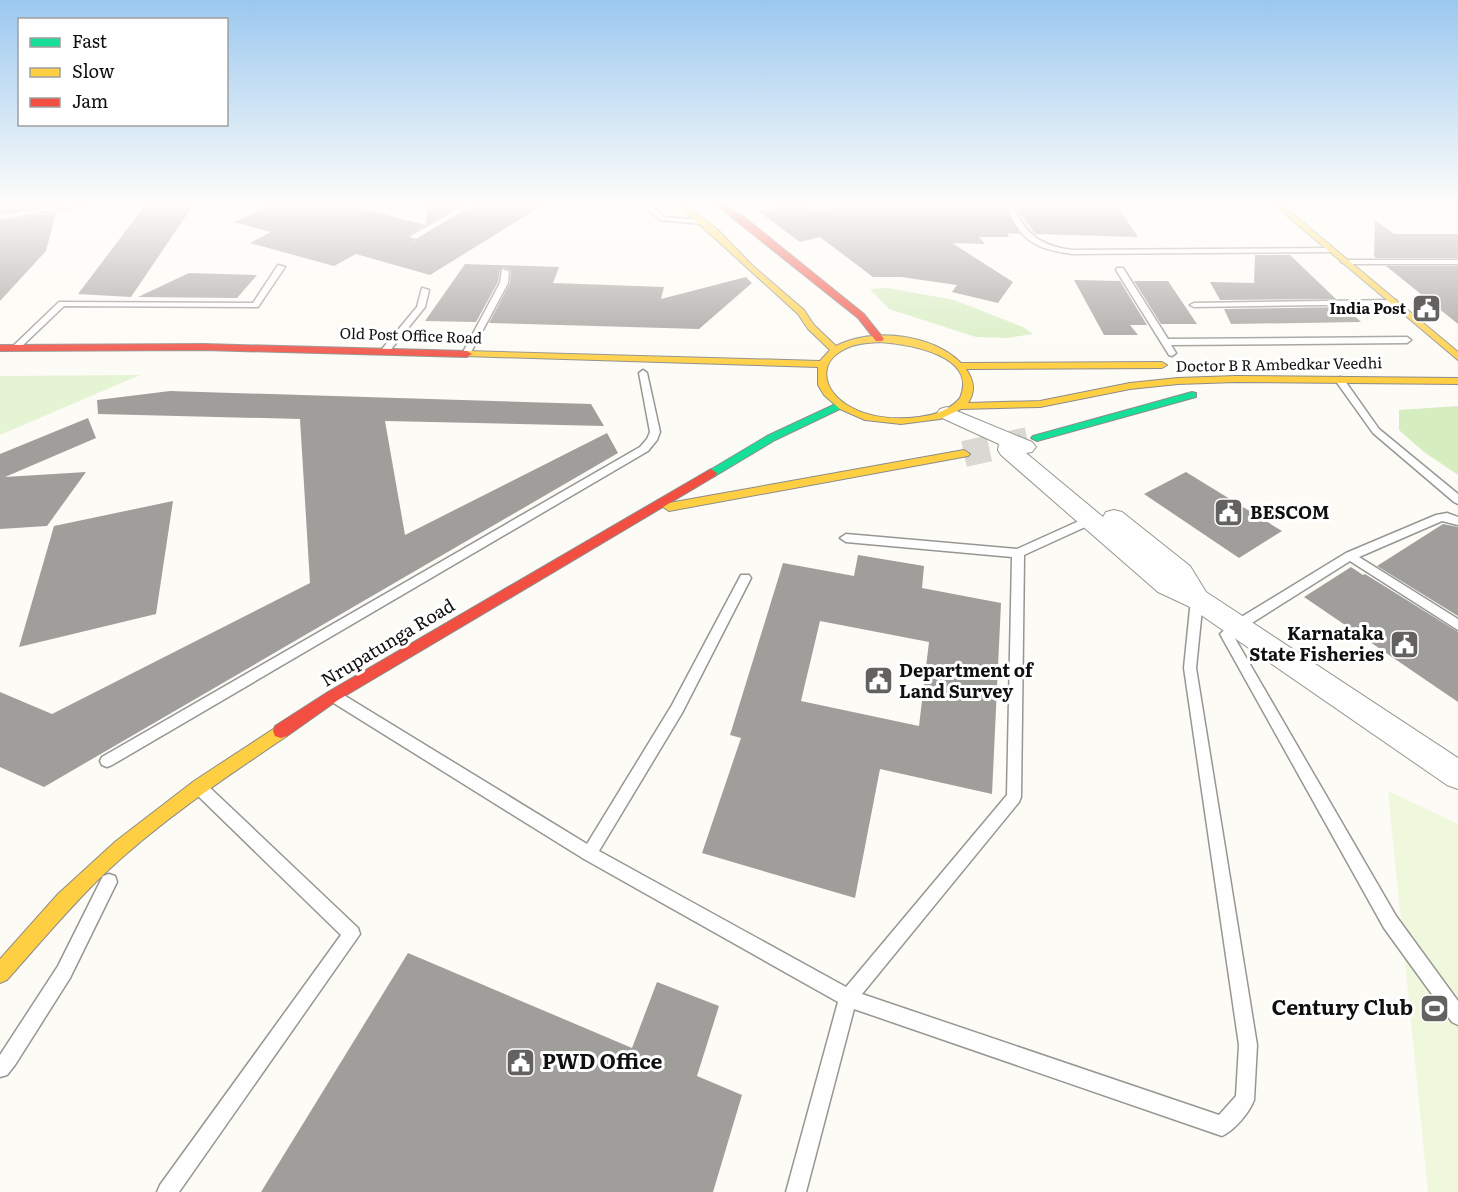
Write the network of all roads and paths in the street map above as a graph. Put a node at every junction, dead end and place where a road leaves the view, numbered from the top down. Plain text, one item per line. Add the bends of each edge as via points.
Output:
1 (743, 260) edge
2 (790, 260) edge
3 (1342, 260) edge
4 (1458, 261) edge
5 (1345, 262) junction
6 (281, 267) dead end
7 (1120, 270) dead end
8 (505, 271) dead end
9 (424, 290) dead end
10 (1393, 302) junction
11 (1194, 305) dead end
12 (879, 339) junction
13 (1407, 340) dead end
14 (1439, 341) junction
15 (1454, 341) dead end
16 (1165, 342) junction
17 (16, 347) junction
18 (0, 348) edge
19 (386, 351) junction
20 (835, 351) junction
21 (1172, 353) dead end
22 (466, 354) junction
23 (1458, 357) edge
24 (0, 358) edge
25 (1436, 359) dead end
26 (822, 364) junction
27 (1185, 364) dead end
28 (960, 366) junction
29 (1066, 367) junction
30 (643, 373) junction
31 (658, 374) dead end
32 (1236, 379) junction
33 (1340, 380) junction
34 (1045, 381) dead end
35 (1458, 381) edge
36 (1079, 382) dead end
37 (1130, 386) junction
38 (840, 405) junction
39 (953, 409) junction
40 (1037, 438) tunnel mouth
41 (1010, 441) junction
42 (964, 454) tunnel mouth
43 (1458, 500) edge
44 (647, 511) junction
45 (1090, 520) junction
46 (1458, 521) edge
47 (846, 538) dead end
48 (1018, 553) junction
49 (1350, 556) junction
50 (745, 578) dead end
51 (1197, 599) junction
52 (1237, 626) junction
53 (1458, 626) edge
54 (333, 696) junction
55 (107, 761) dead end
56 (1458, 775) edge
57 (198, 786) junction
58 (128, 843) junction
59 (590, 854) junction
60 (0, 973) edge
61 (848, 998) junction
62 (1458, 1016) edge
63 (0, 1068) edge
64 (167, 1192) edge
65 (796, 1192) edge

1 - 20 main road via 801,312
2 - 12 main road via 861,316
3 - 5 main road
4 - 5 lane
5 - 10 main road
6 - 17 lane via 255,305 62,304
7 - 16 lane
8 - 22 lane via 504,283
9 - 19 lane via 421,307
10 - 11 lane
10 - 14 main road
12 - 20 main road via 858,341
12 - 28 main road via 923,345
13 - 16 lane
14 - 15 lane
14 - 23 main road
16 - 21 lane
17 - 18 main road, Old Post Office Road
17 - 19 main road, Old Post Office Road
19 - 22 main road, Old Post Office Road
20 - 26 main road
22 - 26 main road, Old Post Office Road
23 - 25 main road
24 - 30 main road, Old Post Office Road via 195,359
26 - 38 main road via 814,381
27 - 29 main road, Doctor B R Ambedkar Veedhi
28 - 29 main road, Doctor B R Ambedkar Veedhi
28 - 39 main road via 968,380 967,394
29 - 34 main road via 1047,370 1039,376
30 - 31 main road, Old Post Office Road
30 - 55 lane via 655,432 644,449
32 - 33 main road, Doctor B R Ambedkar Veedhi
32 - 37 main road, Doctor B R Ambedkar Veedhi
32 - 40 main road via 1201,393
33 - 35 main road, Doctor B R Ambedkar Veedhi
33 - 43 lane via 1376,431
36 - 37 main road
37 - 39 main road, Doctor B R Ambedkar Veedhi via 1040,404
38 - 39 main road, Doctor B R Ambedkar Veedhi via 886,421 914,422 939,417
38 - 44 main road, Nrupatunga Road via 771,438
39 - 41 street
41 - 45 street via 1009,450
41 - 51 street via 1024,446 1181,572
42 - 44 main road
44 - 54 main road, Nrupatunga Road
45 - 48 lane
45 - 51 street via 1167,585
46 - 49 lane via 1440,518
47 - 48 lane
48 - 61 lane via 1014,796
49 - 52 lane
49 - 53 lane
50 - 59 lane via 677,710
51 - 52 street
51 - 61 lane via 1190,668 1248,1045 1245,1100 1222,1126
52 - 56 street
52 - 62 lane via 1226,634 1390,922
54 - 57 main road, Nrupatunga Road
54 - 59 lane
57 - 58 main road, Nrupatunga Road
57 - 64 lane via 352,934
58 - 60 main road, Nrupatunga Road via 75,890
58 - 63 lane via 64,972
59 - 61 lane
61 - 65 lane

